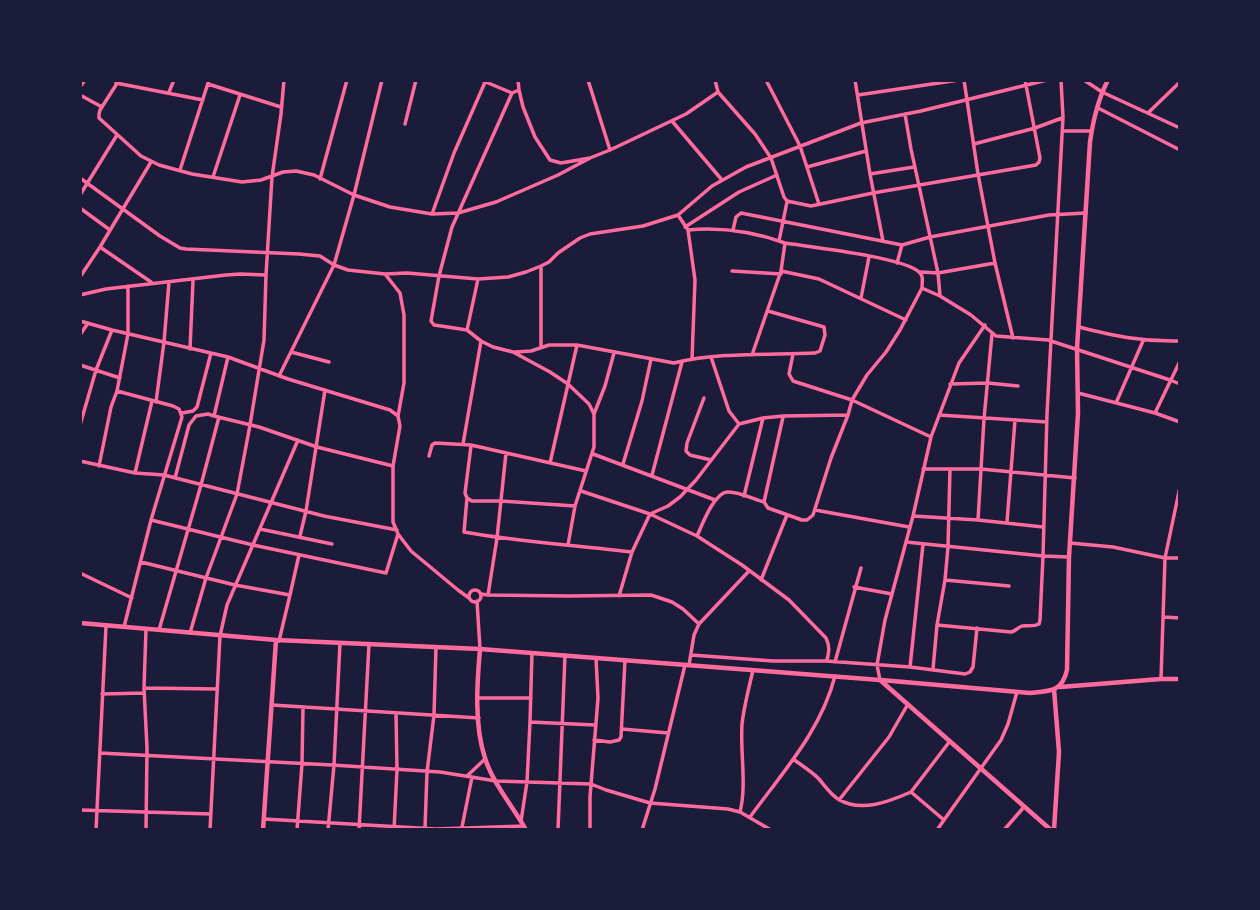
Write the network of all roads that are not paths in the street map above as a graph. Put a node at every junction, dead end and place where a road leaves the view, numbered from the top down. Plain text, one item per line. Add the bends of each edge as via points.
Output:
1 (85, 80) edge
2 (174, 80) edge
3 (284, 80) edge
4 (347, 80) edge
5 (382, 80) edge
6 (416, 80) edge
7 (518, 80) edge
8 (589, 80) edge
9 (715, 80) edge
10 (766, 80) edge
11 (855, 80) edge
12 (961, 80) edge
13 (1047, 80) edge
14 (1061, 80) edge
15 (1084, 80) edge
16 (1108, 80) edge
17 (485, 81) edge
18 (116, 82) edge
19 (1180, 82) edge
20 (133, 83) edge
21 (209, 83) edge
22 (1026, 83) edge
23 (80, 86) edge
24 (519, 90) junction
25 (169, 92) junction
26 (718, 92) junction
27 (1102, 92) junction
28 (512, 93) junction
29 (80, 95) edge
30 (240, 95) junction
31 (858, 95) junction
32 (967, 99) junction
33 (203, 100) junction
34 (102, 107) junction
35 (281, 107) junction
36 (1098, 108) junction
37 (1149, 112) junction
38 (905, 114) junction
39 (1063, 117) junction
40 (672, 121) junction
41 (861, 122) junction
42 (405, 124) dead end
43 (1035, 128) junction
44 (1180, 128) edge
45 (1063, 131) junction
46 (1091, 131) junction
47 (117, 135) junction
48 (974, 144) junction
49 (800, 146) junction
50 (610, 150) junction
51 (1180, 150) edge
52 (866, 151) junction
53 (590, 158) junction
54 (771, 158) junction
55 (151, 162) junction
56 (807, 167) junction
57 (915, 167) junction
58 (180, 170) junction
59 (870, 174) junction
60 (978, 174) junction
61 (777, 175) junction
62 (213, 177) junction
63 (272, 177) junction
64 (80, 178) edge
65 (320, 178) junction
66 (722, 180) junction
67 (88, 184) junction
68 (918, 185) junction
69 (873, 192) junction
70 (80, 195) edge
71 (354, 195) junction
72 (787, 201) junction
73 (819, 204) junction
74 (80, 208) edge
75 (124, 209) junction
76 (458, 213) junction
77 (432, 214) junction
78 (1058, 214) junction
79 (1086, 214) junction
80 (678, 215) junction
81 (782, 222) junction
82 (988, 227) junction
83 (686, 228) junction
84 (110, 230) junction
85 (733, 230) junction
86 (930, 237) junction
87 (779, 241) junction
88 (883, 241) junction
89 (785, 243) junction
90 (902, 245) junction
91 (100, 247) junction
92 (267, 252) junction
93 (869, 257) junction
94 (897, 263) junction
95 (995, 263) junction
96 (334, 265) junction
97 (541, 267) junction
98 (732, 271) dead end
99 (919, 272) junction
100 (781, 273) junction
101 (938, 273) junction
102 (385, 274) junction
103 (266, 275) junction
104 (439, 276) junction
105 (80, 277) edge
106 (478, 279) junction
107 (193, 280) junction
108 (169, 282) junction
109 (152, 283) junction
110 (128, 286) junction
111 (922, 288) junction
112 (80, 295) edge
113 (940, 296) junction
114 (861, 298) junction
115 (768, 311) junction
116 (906, 320) junction
117 (80, 321) edge
118 (88, 323) junction
119 (985, 324) junction
120 (1079, 327) junction
121 (112, 330) junction
122 (467, 330) junction
123 (128, 334) junction
124 (992, 334) junction
125 (80, 335) edge
126 (1013, 338) junction
127 (1143, 340) junction
128 (481, 341) junction
129 (1052, 341) junction
130 (1180, 341) edge
131 (164, 342) junction
132 (577, 345) junction
133 (541, 346) junction
134 (1077, 348) junction
135 (190, 349) junction
136 (291, 352) junction
137 (513, 352) junction
138 (614, 352) junction
139 (211, 353) junction
140 (793, 354) junction
141 (752, 355) junction
142 (228, 357) junction
143 (711, 357) junction
144 (651, 359) junction
145 (692, 359) junction
146 (682, 361) junction
147 (1180, 361) edge
148 (329, 362) dead end
149 (80, 365) edge
150 (1131, 366) junction
151 (259, 369) junction
152 (96, 370) junction
153 (279, 376) junction
154 (120, 378) junction
155 (1170, 380) junction
156 (988, 383) junction
157 (568, 384) junction
158 (950, 384) junction
159 (1180, 384) edge
160 (1018, 386) dead end
161 (326, 390) junction
162 (117, 391) junction
163 (1078, 393) junction
164 (704, 398) dead end
165 (852, 400) junction
166 (154, 401) junction
167 (1116, 403) junction
168 (182, 413) junction
169 (1155, 413) junction
170 (594, 414) junction
171 (848, 415) junction
172 (939, 415) junction
173 (216, 416) junction
174 (398, 416) junction
175 (783, 416) junction
176 (763, 418) junction
177 (984, 419) junction
178 (1015, 420) junction
179 (1047, 422) junction
180 (1180, 422) edge
181 (739, 424) junction
182 (80, 425) edge
183 (250, 425) junction
184 (930, 437) junction
185 (298, 440) junction
186 (463, 444) junction
187 (471, 445) junction
188 (317, 447) junction
189 (506, 453) junction
190 (593, 454) junction
191 (429, 456) dead end
192 (711, 460) junction
193 (80, 461) edge
194 (550, 463) junction
195 (623, 464) junction
196 (99, 466) junction
197 (393, 466) junction
198 (923, 469) junction
199 (950, 469) junction
200 (981, 469) junction
201 (587, 471) junction
202 (1011, 471) junction
203 (135, 473) junction
204 (164, 475) junction
205 (652, 475) junction
206 (1046, 475) junction
207 (175, 478) junction
208 (1074, 478) junction
209 (201, 485) junction
210 (1180, 487) edge
211 (688, 488) junction
212 (581, 491) junction
213 (237, 494) junction
214 (744, 496) junction
215 (467, 498) junction
216 (715, 500) junction
217 (501, 501) junction
218 (270, 502) junction
219 (764, 502) junction
220 (575, 506) junction
221 (815, 510) junction
222 (306, 511) junction
223 (650, 514) junction
224 (787, 515) junction
225 (913, 516) junction
226 (949, 517) junction
227 (151, 520) junction
228 (978, 520) junction
229 (1007, 522) junction
230 (910, 527) junction
231 (1043, 527) junction
232 (188, 529) junction
233 (260, 529) junction
234 (398, 532) junction
235 (300, 536) junction
236 (697, 536) junction
237 (221, 537) junction
238 (497, 538) junction
239 (906, 542) junction
240 (1070, 543) junction
241 (332, 544) dead end
242 (923, 544) junction
243 (253, 545) junction
244 (568, 545) junction
245 (948, 547) junction
246 (632, 552) junction
247 (299, 555) junction
248 (1043, 556) junction
249 (1069, 557) junction
250 (1165, 558) junction
251 (1180, 558) edge
252 (141, 562) junction
253 (861, 568) dead end
254 (749, 571) junction
255 (177, 572) junction
256 (80, 573) edge
257 (206, 578) junction
258 (761, 580) junction
259 (945, 580) junction
260 (235, 585) junction
261 (1009, 586) dead end
262 (854, 587) junction
263 (481, 594) junction
264 (892, 594) junction
265 (488, 595) junction
266 (290, 596) junction
267 (619, 596) junction
268 (132, 598) junction
269 (469, 598) junction
270 (477, 601) junction
271 (1164, 617) junction
272 (1180, 618) edge
273 (80, 623) edge
274 (699, 624) junction
275 (937, 625) junction
276 (106, 626) junction
277 (124, 627) junction
278 (976, 628) junction
279 (146, 629) junction
280 (159, 630) junction
281 (190, 633) junction
282 (220, 635) junction
283 (277, 640) junction
284 (340, 643) junction
285 (369, 644) junction
286 (436, 647) junction
287 (480, 649) junction
288 (532, 653) junction
289 (565, 655) junction
290 (691, 655) junction
291 (596, 658) junction
292 (625, 660) junction
293 (826, 661) junction
294 (835, 662) junction
295 (687, 665) junction
296 (877, 665) junction
297 (910, 667) junction
298 (933, 669) junction
299 (753, 670) junction
300 (835, 676) junction
301 (1161, 679) junction
302 (1180, 679) edge
303 (880, 680) junction
304 (144, 688) junction
305 (1057, 688) junction
306 (217, 690) junction
307 (1017, 692) junction
308 (102, 694) junction
309 (144, 694) junction
310 (477, 698) junction
311 (531, 698) junction
312 (908, 704) junction
313 (272, 705) junction
314 (303, 707) junction
315 (336, 709) junction
316 (366, 712) junction
317 (396, 713) junction
318 (434, 715) junction
319 (479, 718) junction
320 (530, 722) junction
321 (563, 723) junction
322 (595, 725) junction
323 (622, 729) junction
324 (668, 733) junction
325 (594, 740) junction
326 (950, 741) junction
327 (100, 753) junction
328 (147, 755) junction
329 (213, 759) junction
330 (485, 759) junction
331 (793, 759) junction
332 (268, 762) junction
333 (302, 764) junction
334 (334, 765) junction
335 (363, 767) junction
336 (981, 767) junction
337 (397, 770) junction
338 (427, 772) junction
339 (469, 777) junction
340 (496, 781) junction
341 (527, 782) junction
342 (560, 783) junction
343 (591, 784) junction
344 (911, 792) junction
345 (839, 800) junction
346 (650, 803) junction
347 (1024, 807) junction
348 (80, 810) edge
349 (97, 810) junction
350 (146, 811) junction
351 (740, 812) junction
352 (211, 814) junction
353 (750, 817) junction
354 (264, 819) junction
355 (297, 820) junction
356 (944, 820) junction
357 (329, 822) junction
358 (524, 825) edge
359 (359, 827) edge
360 (394, 828) edge
361 (425, 828) edge
362 (461, 829) edge
363 (96, 830) edge
364 (146, 830) edge
365 (210, 830) edge
366 (263, 830) edge
367 (297, 830) edge
368 (328, 830) edge
369 (558, 830) edge
370 (590, 830) edge
371 (642, 830) edge
372 (771, 830) edge
373 (937, 830) edge
374 (1004, 830) edge
375 (1053, 830) edge

1 - 23 street
2 - 25 street
3 - 35 street
4 - 65 street
5 - 71 street
6 - 42 street
7 - 24 street
8 - 50 street
9 - 26 street
10 - 49 street
11 - 31 street
12 - 31 street
12 - 32 street
13 - 22 street
14 - 39 street
15 - 27 street
16 - 27 street
17 - 28 street
17 - 77 street
18 - 20 street
18 - 34 street
19 - 37 street
20 - 25 street
21 - 30 street
21 - 33 street
22 - 32 street
22 - 43 street
24 - 28 street
24 - 53 street via 531,129 550,160 561,163
25 - 33 street
26 - 40 street
26 - 54 street
27 - 36 street
27 - 37 street
28 - 76 street
29 - 34 street
30 - 35 street
30 - 62 street
31 - 41 street
32 - 38 street
32 - 48 street
33 - 58 street
34 - 47 street via 99,118
35 - 63 street
36 - 46 street
36 - 51 street
37 - 44 street
38 - 41 street
38 - 57 street
39 - 43 street
39 - 45 street
40 - 50 street
40 - 66 street
41 - 49 street
41 - 52 street
43 - 48 street
43 - 60 street via 1039,162
45 - 46 street
45 - 78 street
46 - 79 street
47 - 55 street
47 - 67 street
48 - 60 street
49 - 54 street
49 - 56 street
50 - 53 street
52 - 56 street
52 - 59 street
53 - 76 street via 496,202
54 - 61 street
54 - 66 street
55 - 58 street
55 - 75 street
56 - 73 street
57 - 59 street
57 - 68 street
58 - 62 street
59 - 69 street
60 - 68 street
60 - 82 street
61 - 72 street
61 - 83 street via 739,192
62 - 63 street via 242,182
63 - 65 street via 296,171
63 - 92 street
64 - 67 street
65 - 71 street
66 - 80 street
67 - 70 street
67 - 75 street
68 - 69 street
68 - 86 street
69 - 73 street
69 - 88 street
71 - 77 street via 399,210
71 - 96 street
72 - 73 street
72 - 81 street
74 - 84 street
75 - 84 street
75 - 92 street via 180,248
76 - 77 street
76 - 104 street
78 - 79 street
78 - 82 street
78 - 129 street
79 - 120 street
80 - 83 street
80 - 97 street via 580,238
81 - 85 street via 741,214 736,216
81 - 87 street
81 - 88 street
82 - 86 street
82 - 95 street
83 - 85 street
83 - 145 street via 695,280
84 - 91 street
85 - 87 street
86 - 90 street
86 - 101 street
87 - 89 street
88 - 90 street
89 - 93 street
89 - 100 street
90 - 94 street
91 - 105 street
91 - 109 street
92 - 96 street via 320,256
92 - 103 street
93 - 94 street
93 - 114 street
94 - 99 street
95 - 101 street
95 - 126 street
96 - 102 street
96 - 136 street
97 - 106 street via 508,277
97 - 133 street
98 - 100 street
99 - 101 street
99 - 111 street
100 - 114 street via 819,279
100 - 115 street
101 - 113 street
102 - 104 street
102 - 174 street via 400,293 404,315 404,383
103 - 107 street
103 - 151 street
104 - 106 street
104 - 122 street via 431,321
106 - 122 street
107 - 108 street
107 - 135 street
108 - 109 street
108 - 131 street
109 - 110 street
110 - 112 street
110 - 123 street
111 - 113 street
111 - 116 street
113 - 119 street
114 - 116 street
115 - 140 street via 824,327 818,353
115 - 141 street
116 - 165 street
117 - 118 street
118 - 121 street
118 - 125 street
119 - 124 street
119 - 158 street
120 - 127 street
120 - 134 street
121 - 123 street
121 - 152 street
122 - 128 street
123 - 131 street
123 - 154 street
124 - 126 street
124 - 156 street
126 - 129 street
127 - 130 street
127 - 150 street
128 - 137 street
128 - 186 street
129 - 134 street
129 - 179 street
131 - 135 street
131 - 166 street
132 - 133 street
132 - 138 street
132 - 157 street
133 - 137 street
134 - 150 street
134 - 163 street
135 - 139 street
136 - 148 street
136 - 153 street
137 - 157 street
138 - 144 street
138 - 170 street
139 - 142 street
139 - 168 street via 197,407
140 - 141 street
140 - 165 street via 789,374 793,381
141 - 143 street
142 - 151 street
142 - 173 street
143 - 145 street
143 - 181 street via 729,411
144 - 146 street
144 - 195 street
145 - 146 street
146 - 205 street
147 - 155 street
149 - 152 street
150 - 155 street
150 - 167 street
151 - 153 street
151 - 183 street
152 - 154 street
152 - 182 street
153 - 161 street
154 - 162 street
155 - 159 street
155 - 169 street
156 - 158 street
156 - 160 street
156 - 177 street
157 - 170 street
157 - 194 street
158 - 172 street
161 - 174 street
161 - 188 street
162 - 166 street
162 - 196 street
163 - 167 street
163 - 208 street
164 - 192 street via 687,451
165 - 171 street
165 - 184 street
166 - 168 street
166 - 203 street
167 - 169 street
168 - 204 street
169 - 180 street
170 - 190 street
171 - 175 street
171 - 221 street
172 - 177 street
172 - 184 street
173 - 183 street
173 - 207 street via 196,416 190,425
173 - 209 street
174 - 197 street
175 - 176 street
175 - 219 street
176 - 181 street
176 - 214 street
177 - 178 street
177 - 200 street
178 - 179 street
178 - 202 street
179 - 206 street
181 - 192 street
183 - 185 street
183 - 213 street
184 - 198 street
185 - 188 street
185 - 218 street
186 - 187 street
186 - 191 street via 435,443
187 - 189 street
187 - 215 street
188 - 197 street
188 - 222 street
189 - 194 street
189 - 217 street
190 - 195 street
190 - 201 street
192 - 211 street
193 - 196 street
194 - 201 street
195 - 205 street
196 - 203 street
197 - 234 street via 393,522
198 - 199 street
198 - 225 street
199 - 200 street
199 - 226 street
200 - 202 street
200 - 228 street
201 - 212 street
202 - 206 street
202 - 229 street
203 - 204 street
204 - 207 street
204 - 227 street
205 - 211 street
206 - 208 street
206 - 231 street
207 - 209 street
208 - 240 street
209 - 213 street
209 - 232 street
210 - 250 street
211 - 216 street
211 - 223 street via 668,506
212 - 220 street
212 - 223 street
213 - 218 street
213 - 237 street
214 - 216 street via 724,492
214 - 219 street
215 - 217 street
215 - 238 street via 464,532
216 - 236 street
217 - 220 street
217 - 238 street
218 - 222 street
218 - 233 street
219 - 224 street
220 - 244 street
221 - 224 street via 807,520
221 - 230 street
222 - 234 street
222 - 235 street
223 - 236 street
223 - 246 street
224 - 258 street
225 - 226 street
225 - 230 street
226 - 228 street
226 - 245 street
227 - 232 street
227 - 252 street
228 - 229 street
229 - 231 street
230 - 239 street
231 - 248 street
232 - 237 street
232 - 255 street
233 - 235 street
233 - 243 street
234 - 247 street via 386,573
234 - 269 street via 411,551
235 - 241 street
236 - 254 street
237 - 243 street
237 - 257 street
238 - 244 street
238 - 265 street
239 - 242 street
239 - 264 street
240 - 249 street
240 - 250 street
242 - 245 street
242 - 297 street
243 - 247 street
243 - 260 street
244 - 246 street
245 - 248 street
245 - 259 street
246 - 267 street
247 - 266 street
248 - 249 street
248 - 278 street via 1038,624 1015,632
249 - 305 street via 1067,670
250 - 251 street
250 - 271 street
252 - 255 street
252 - 268 street
253 - 262 street
254 - 258 street
254 - 274 street
255 - 257 street
255 - 280 street
256 - 268 street
257 - 260 street
257 - 281 street
258 - 293 street via 789,600 826,638
259 - 261 street
259 - 275 street
260 - 266 street
260 - 282 street
262 - 264 street
262 - 294 street
263 - 265 street
263 - 269 street via 473,590
263 - 270 street
264 - 296 street
265 - 267 street
266 - 283 street
267 - 274 street via 660,597
268 - 277 street
269 - 270 street
270 - 287 street
271 - 272 street
271 - 301 street
273 - 276 street
274 - 290 street
275 - 278 street
275 - 298 street
276 - 277 street
276 - 308 street
277 - 279 street
278 - 298 street via 970,673
279 - 280 street
279 - 304 street
280 - 281 street
281 - 282 street
282 - 283 street
282 - 306 street
283 - 284 street
283 - 313 street
284 - 285 street
284 - 315 street
285 - 286 street
285 - 316 street
286 - 287 street
286 - 318 street
287 - 288 street
287 - 310 street
288 - 289 street
288 - 311 street
289 - 291 street
289 - 321 street
290 - 293 street
290 - 295 street
291 - 292 street
291 - 322 street
292 - 295 street
292 - 323 street
293 - 294 street
294 - 296 street
295 - 299 street
295 - 324 street
296 - 297 street
296 - 303 street
297 - 298 street
299 - 300 street
299 - 351 street via 742,724 744,797
300 - 303 street
300 - 331 street via 812,732
301 - 302 street
301 - 305 street
303 - 307 street
303 - 312 street
304 - 306 street
304 - 309 street
305 - 307 street
305 - 375 street via 1059,752
306 - 329 street
307 - 336 street via 1001,740
308 - 309 street
308 - 327 street
309 - 328 street
310 - 311 street
310 - 319 street
311 - 320 street
312 - 326 street
312 - 345 street via 889,737
313 - 314 street
313 - 332 street
314 - 315 street
314 - 333 street
315 - 316 street
315 - 334 street
316 - 317 street
316 - 335 street
317 - 318 street
317 - 337 street
318 - 319 street
318 - 338 street
319 - 330 street
320 - 321 street
320 - 341 street
321 - 322 street
321 - 342 street
322 - 325 street
323 - 324 street
323 - 325 street via 619,740
324 - 346 street
325 - 343 street
326 - 336 street
326 - 344 street
327 - 328 street
327 - 349 street
328 - 329 street
328 - 350 street
329 - 332 street
329 - 352 street
330 - 339 street
330 - 340 street
331 - 345 street
331 - 353 street
332 - 333 street
332 - 354 street
333 - 334 street
333 - 355 street
334 - 335 street
334 - 357 street
335 - 337 street
335 - 359 street
336 - 347 street
336 - 356 street
337 - 338 street
337 - 360 street
338 - 339 street
338 - 361 street
339 - 340 street
339 - 362 street
340 - 341 street
340 - 358 street
341 - 342 street
341 - 358 street
342 - 343 street
342 - 369 street
343 - 346 street
343 - 370 street
344 - 345 street via 877,805
344 - 356 street
346 - 351 street
346 - 371 street
347 - 374 street
347 - 375 street
348 - 349 street
349 - 350 street
349 - 363 street
350 - 352 street
350 - 364 street
351 - 353 street
352 - 365 street
353 - 372 street
354 - 355 street
354 - 366 street
355 - 357 street
355 - 367 street
356 - 373 street
357 - 359 street
357 - 368 street
358 - 362 street
359 - 360 street
360 - 361 street
361 - 362 street

